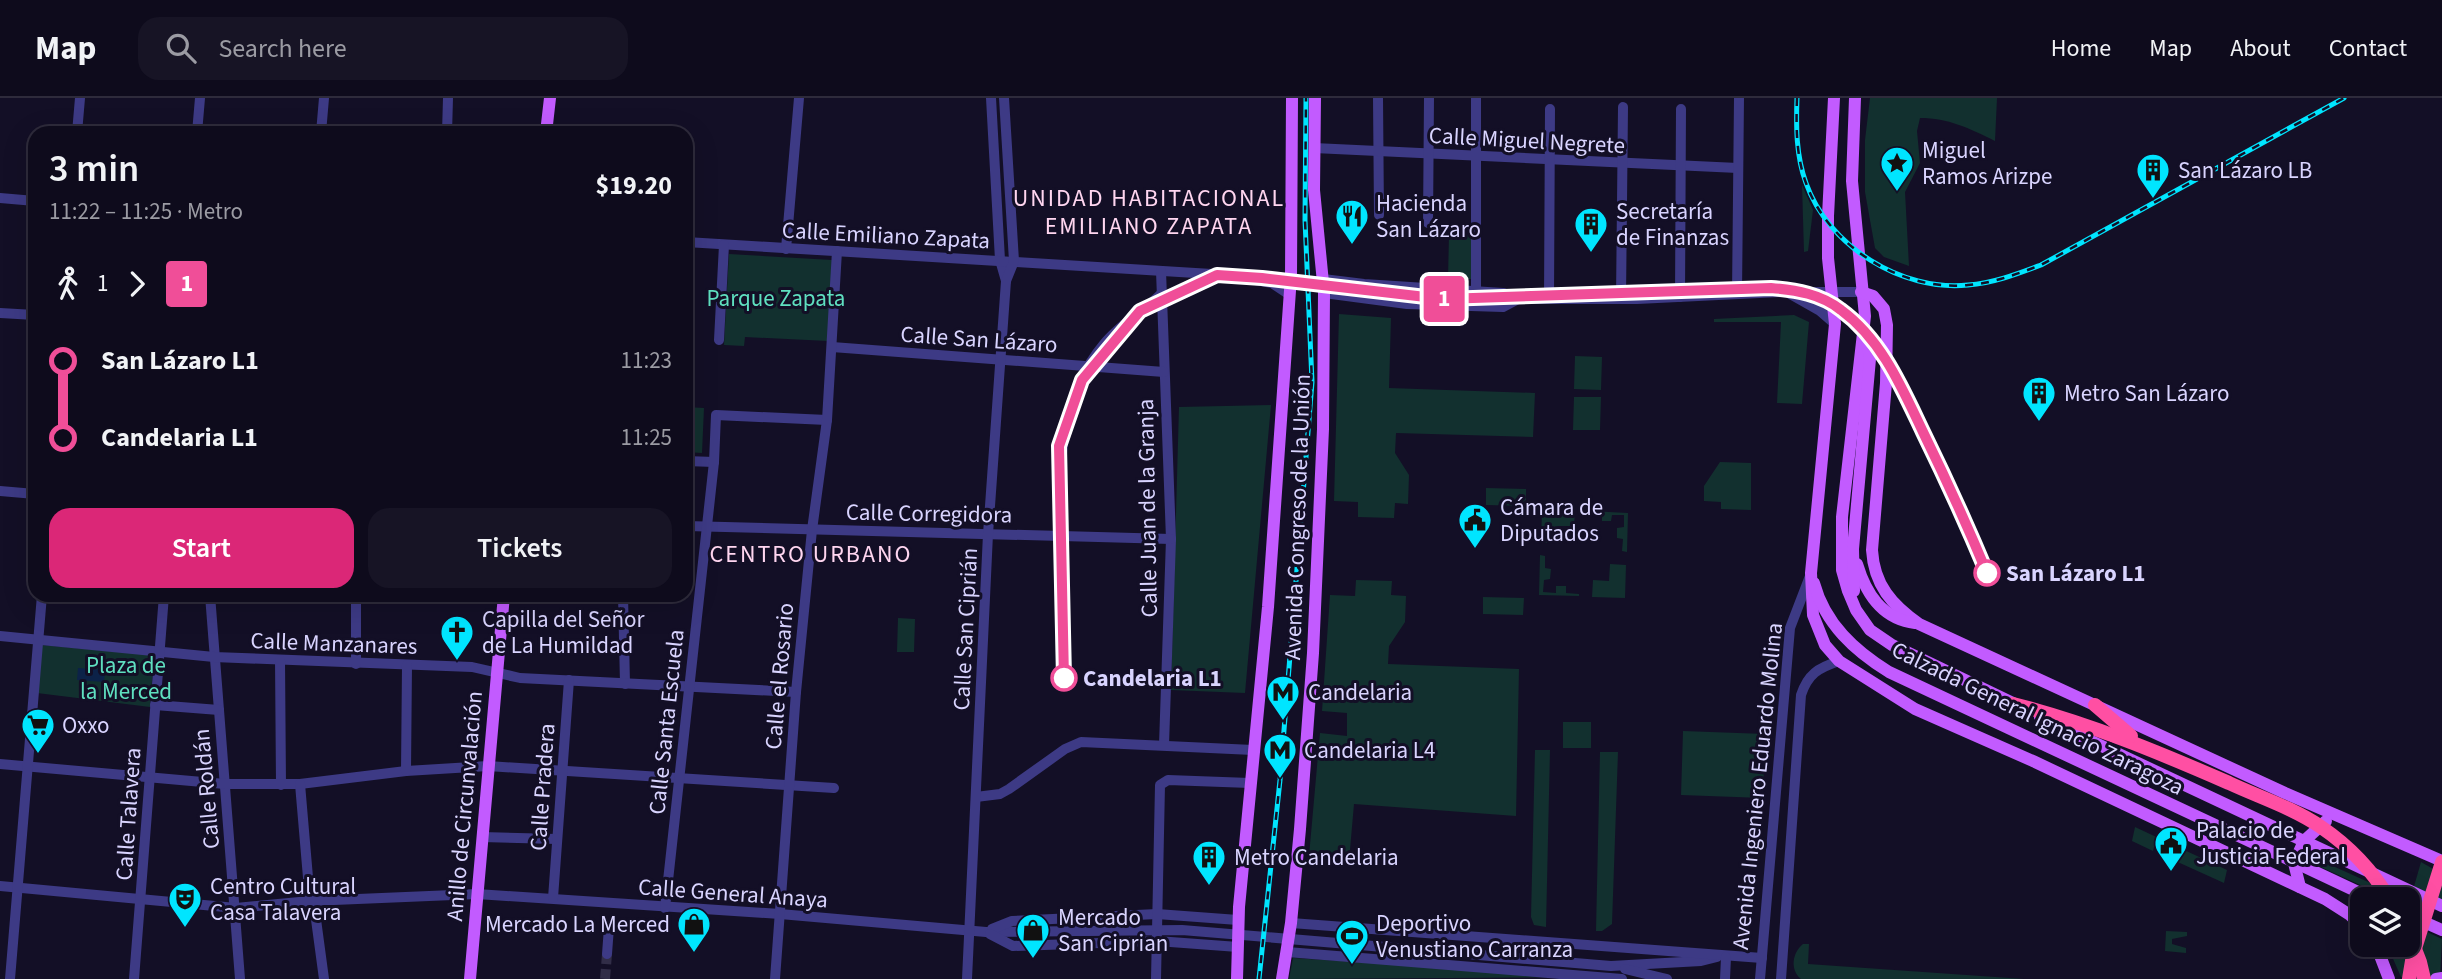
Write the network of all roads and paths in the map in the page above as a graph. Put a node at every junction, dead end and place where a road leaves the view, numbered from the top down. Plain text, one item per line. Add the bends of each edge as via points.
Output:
1 (80, 98) edge
2 (200, 98) edge
3 (324, 98) edge
4 (448, 98) edge
5 (550, 98) edge
6 (799, 98) edge
7 (991, 98) edge
8 (1004, 98) edge
9 (1292, 98) edge
10 (1315, 98) edge
11 (1378, 98) edge
12 (1429, 98) edge
13 (1476, 98) edge
14 (1834, 98) edge
15 (1855, 98) edge
16 (1739, 102) edge
17 (1623, 107) dead end
18 (1550, 109) dead end
19 (1681, 109) dead end
20 (78, 126) edge
21 (198, 126) edge
22 (322, 126) edge
23 (447, 126) edge
24 (548, 126) edge
25 (1314, 148) junction
26 (1378, 153) junction
27 (1429, 155) junction
28 (1477, 157) junction
29 (1549, 159) junction
30 (1622, 164) junction
31 (1679, 167) junction
32 (1738, 168) junction
33 (0, 198) edge
34 (28, 200) edge
35 (1378, 215) dead end
36 (1428, 223) dead end
37 (693, 243) edge
38 (724, 245) junction
39 (786, 248) junction
40 (837, 251) junction
41 (1000, 260) junction
42 (1013, 261) junction
43 (1161, 271) junction
44 (1323, 279) junction
45 (1006, 281) junction
46 (1476, 291) junction
47 (1831, 291) junction
48 (1783, 292) junction
49 (1861, 292) junction
50 (1324, 293) junction
51 (1161, 294) junction
52 (1737, 294) junction
53 (1290, 295) junction
54 (1680, 297) junction
55 (1518, 299) junction
56 (1549, 299) junction
57 (1621, 299) junction
58 (0, 313) edge
59 (28, 315) edge
60 (1865, 316) junction
61 (1835, 324) junction
62 (719, 340) dead end
63 (832, 347) junction
64 (1002, 361) junction
65 (1087, 367) junction
66 (1164, 372) junction
67 (827, 420) junction
68 (693, 461) edge
69 (713, 462) junction
70 (0, 491) edge
71 (28, 493) edge
72 (693, 526) edge
73 (707, 527) junction
74 (812, 530) junction
75 (988, 534) junction
76 (1060, 535) junction
77 (1171, 539) junction
78 (1853, 549) junction
79 (1811, 573) junction
80 (41, 602) edge
81 (163, 602) edge
82 (210, 602) edge
83 (356, 602) edge
84 (503, 602) edge
85 (623, 602) edge
86 (1856, 610) junction
87 (1919, 624) junction
88 (0, 636) edge
89 (38, 639) junction
90 (159, 652) junction
91 (214, 657) junction
92 (280, 660) junction
93 (1839, 661) junction
94 (356, 663) junction
95 (407, 665) junction
96 (497, 672) junction
97 (569, 680) junction
98 (625, 684) junction
99 (689, 686) junction
100 (796, 692) junction
101 (2013, 704) junction
102 (155, 705) junction
103 (2095, 705) junction
104 (219, 710) junction
105 (1164, 745) junction
106 (2147, 747) junction
107 (1253, 750) junction
108 (0, 764) edge
109 (488, 766) junction
110 (28, 767) junction
111 (562, 769) junction
112 (406, 771) junction
113 (678, 778) junction
114 (150, 779) junction
115 (1251, 783) junction
116 (225, 784) junction
117 (300, 784) junction
118 (281, 785) junction
119 (789, 785) junction
120 (834, 788) dead end
121 (2285, 793) junction
122 (976, 797) junction
123 (2335, 815) junction
124 (482, 837) junction
125 (557, 839) junction
126 (2304, 841) junction
127 (2442, 861) edge
128 (2294, 863) junction
129 (0, 886) edge
130 (2300, 887) junction
131 (2383, 887) edge
132 (18, 888) junction
133 (2350, 889) edge
134 (477, 894) junction
135 (553, 898) junction
136 (140, 900) junction
137 (310, 901) junction
138 (2437, 901) edge
139 (236, 908) junction
140 (666, 908) junction
141 (780, 914) junction
142 (1157, 914) junction
143 (2350, 917) edge
144 (1238, 920) junction
145 (2420, 920) edge
146 (1291, 923) junction
147 (609, 927) dead end
148 (969, 929) junction
149 (2442, 930) edge
150 (986, 932) junction
151 (1157, 941) junction
152 (1238, 947) junction
153 (1287, 952) junction
154 (607, 954) tunnel mouth
155 (1722, 957) junction
156 (2381, 957) edge
157 (2418, 957) edge
158 (1762, 958) junction
159 (1611, 966) junction
160 (2442, 978) edge
161 (10, 979) edge
162 (134, 979) edge
163 (240, 979) edge
164 (324, 979) edge
165 (470, 979) edge
166 (775, 979) edge
167 (967, 979) edge
168 (1156, 979) edge
169 (1237, 979) edge
170 (1282, 979) edge
171 (1622, 979) edge
172 (1667, 979) edge
173 (1725, 979) edge
174 (1760, 979) edge
175 (1781, 979) edge
176 (2389, 979) edge
177 (2417, 979) edge
178 (2435, 979) edge

1 - 20 street
2 - 21 street
3 - 22 street
4 - 23 street
5 - 24 main road
6 - 39 street
7 - 41 street, Calle San Ciprián
8 - 42 street
9 - 53 main road, Avenida Congreso de la Unión
10 - 25 main road, Avenida Congreso de la Unión
11 - 26 street
12 - 27 street
13 - 28 street
14 - 47 main road, Avenida Ingeniero Eduardo Molina via 1828,216
15 - 49 main road via 1852,181
16 - 32 street
17 - 30 street
18 - 29 street
19 - 31 street
25 - 26 street, Calle Miguel Negrete
25 - 44 main road, Avenida Congreso de la Unión
26 - 27 street, Calle Miguel Negrete
26 - 35 street
27 - 28 street, Calle Miguel Negrete
27 - 36 street
28 - 29 street, Calle Miguel Negrete
28 - 46 street
29 - 30 street, Calle Miguel Negrete
29 - 56 street
30 - 31 street, Calle Miguel Negrete
30 - 57 street
31 - 32 street, Calle Miguel Negrete
31 - 54 street
32 - 52 street
33 - 34 street
37 - 38 street, Calle Emiliano Zapata
38 - 39 street, Calle Emiliano Zapata
38 - 62 street
39 - 40 street, Calle Emiliano Zapata
40 - 41 street, Calle Emiliano Zapata
40 - 63 street, Calle el Rosario
41 - 42 street, Calle Emiliano Zapata
41 - 45 street, Calle San Ciprián
42 - 43 street, Calle Emiliano Zapata
42 - 45 street, Calle San Ciprián
43 - 51 street, Calle Juan de la Granja
43 - 53 street, Calle Emiliano Zapata via 1272,283
44 - 46 street
44 - 50 main road, Avenida Congreso de la Unión
45 - 64 street, Calle San Ciprián
46 - 55 street
47 - 48 street
47 - 49 street
47 - 61 main road, Avenida Ingeniero Eduardo Molina
48 - 52 street
48 - 61 street
49 - 60 main road
49 - 87 main road via 1873,296 1884,309 1887,325 1873,566 1887,596
50 - 55 street via 1407,304 1503,307
50 - 146 main road, Avenida Congreso de la Unión via 1314,640
51 - 65 street via 1124,324
51 - 66 street, Calle Juan de la Granja
52 - 54 street
53 - 107 main road, Avenida Congreso de la Unión
54 - 57 street
55 - 56 street
56 - 57 street
58 - 59 street
60 - 78 main road via 1870,359
60 - 86 main road via 1841,541 1842,570
61 - 79 main road, Avenida Ingeniero Eduardo Molina
63 - 64 street, Calle San Lázaro
63 - 67 street, Calle el Rosario
64 - 65 street, Calle San Lázaro
64 - 75 street, Calle San Ciprián
65 - 66 street, Calle San Lázaro
65 - 76 street via 1061,446
66 - 77 street, Calle Juan de la Granja
67 - 69 street, Calle Santa Escuela via 716,415
67 - 74 street, Calle el Rosario
68 - 69 street
69 - 73 street, Calle Santa Escuela
70 - 71 street
72 - 73 street, Calle Corregidora
73 - 74 street, Calle Corregidora
73 - 99 street, Calle Santa Escuela
74 - 75 street, Calle Corregidora
74 - 100 street, Calle el Rosario
75 - 76 street, Calle Corregidora
75 - 122 street, Calle San Ciprián
76 - 77 street, Calle Corregidora
77 - 105 street, Calle Juan de la Granja
78 - 86 main road
78 - 87 main road via 1862,582 1882,610 1902,622
79 - 93 main road, Calzada General Ignacio Zaragoza via 1817,626
79 - 128 main road, Calzada General Ignacio Zaragoza via 1841,634 1889,672
79 - 158 street, Avenida Ingeniero Eduardo Molina via 1790,628
80 - 89 street
81 - 90 street, Calle Talavera
82 - 91 street, Calle Roldán
83 - 94 street
84 - 96 main road, Anillo de Circunvalación
85 - 98 street
86 - 101 main road, Calzada General Ignacio Zaragoza via 1870,630 1892,645
87 - 103 main road, Calzada General Ignacio Zaragoza
88 - 89 street, Calle Manzanares
89 - 90 street, Calle Manzanares
89 - 110 street
90 - 91 street, Calle Manzanares
90 - 102 street, Calle Talavera
91 - 92 street, Calle Manzanares
91 - 104 street, Calle Roldán
92 - 94 street, Calle Manzanares
92 - 118 street
93 - 130 main road, Calzada General Ignacio Zaragoza via 1914,709
93 - 175 street, Avenida Ingeniero Eduardo Molina via 1815,670 1801,695
94 - 95 street, Calle Manzanares
95 - 96 street, Calle Manzanares
95 - 112 street
96 - 97 street, Calle Manzanares
96 - 109 main road, Anillo de Circunvalación
97 - 98 street, Calle Manzanares
97 - 111 street, Calle Pradera
98 - 99 street, Calle Manzanares
99 - 100 street, Calle Manzanares
99 - 113 street, Calle Santa Escuela
100 - 119 street, Calle el Rosario
101 - 106 highway
101 - 126 main road, Calzada General Ignacio Zaragoza
102 - 104 street
102 - 114 street, Calle Talavera
103 - 106 highway
103 - 121 main road, Calzada General Ignacio Zaragoza
104 - 116 street, Calle Roldán
105 - 107 street
105 - 122 street via 1080,742 1000,794
106 - 131 highway via 2320,826 2360,858
107 - 115 main road, Avenida Congreso de la Unión
108 - 110 street
109 - 111 street
109 - 112 street
109 - 124 main road, Anillo de Circunvalación
110 - 114 street
110 - 132 street
111 - 113 street
111 - 125 street, Calle Pradera
112 - 117 street
113 - 119 street
113 - 140 street, Calle Santa Escuela
114 - 116 street
114 - 136 street, Calle Talavera
115 - 142 street via 1168,780 1160,785
115 - 144 main road, Avenida Congreso de la Unión
116 - 118 street
116 - 139 street, Calle Roldán
117 - 118 street
117 - 137 street
119 - 120 street
119 - 141 street, Calle el Rosario
121 - 123 main road, Calzada General Ignacio Zaragoza
121 - 126 main road via 2301,810
122 - 148 street, Calle San Ciprián
123 - 126 main road
123 - 127 main road, Calzada General Ignacio Zaragoza
124 - 125 street
124 - 134 main road, Anillo de Circunvalación
125 - 135 street, Calle Pradera
126 - 128 main road
126 - 138 main road, Calzada General Ignacio Zaragoza
127 - 138 highway
128 - 130 main road
128 - 133 main road, Calzada General Ignacio Zaragoza
129 - 132 street, Calle General Anaya
130 - 143 main road, Calzada General Ignacio Zaragoza
132 - 136 street, Calle General Anaya
132 - 161 street
134 - 135 street, Calle General Anaya
134 - 137 street, Calle General Anaya
134 - 165 main road, Anillo de Circunvalación
135 - 140 street, Calle General Anaya
136 - 139 street, Calle General Anaya
136 - 162 street, Calle Talavera
137 - 139 street, Calle General Anaya
137 - 164 street
138 - 177 highway via 2413,955
139 - 163 street, Calle Roldán
140 - 141 street, Calle General Anaya
141 - 148 street, Calle General Anaya
141 - 166 street, Calle el Rosario
142 - 144 street, Calle General Anaya
142 - 150 street, Calle General Anaya via 1012,921
142 - 151 street
144 - 152 main road, Avenida Congreso de la Unión
145 - 149 main road
146 - 153 main road, Avenida Congreso de la Unión
146 - 155 street
147 - 154 street
148 - 150 street, Calle General Anaya
148 - 167 street, Calle San Ciprián
150 - 151 street, Calle General Anaya via 1013,946
150 - 159 street, Calle General Anaya via 1182,930
151 - 152 street, Calle General Anaya
151 - 168 street
152 - 169 main road, Avenida Congreso de la Unión
153 - 170 main road, Avenida Congreso de la Unión
153 - 171 street
155 - 158 street
155 - 159 street
155 - 173 street
156 - 176 main road
157 - 177 highway
158 - 174 street, Avenida Ingeniero Eduardo Molina
159 - 172 street
160 - 178 main road
177 - 178 main road

